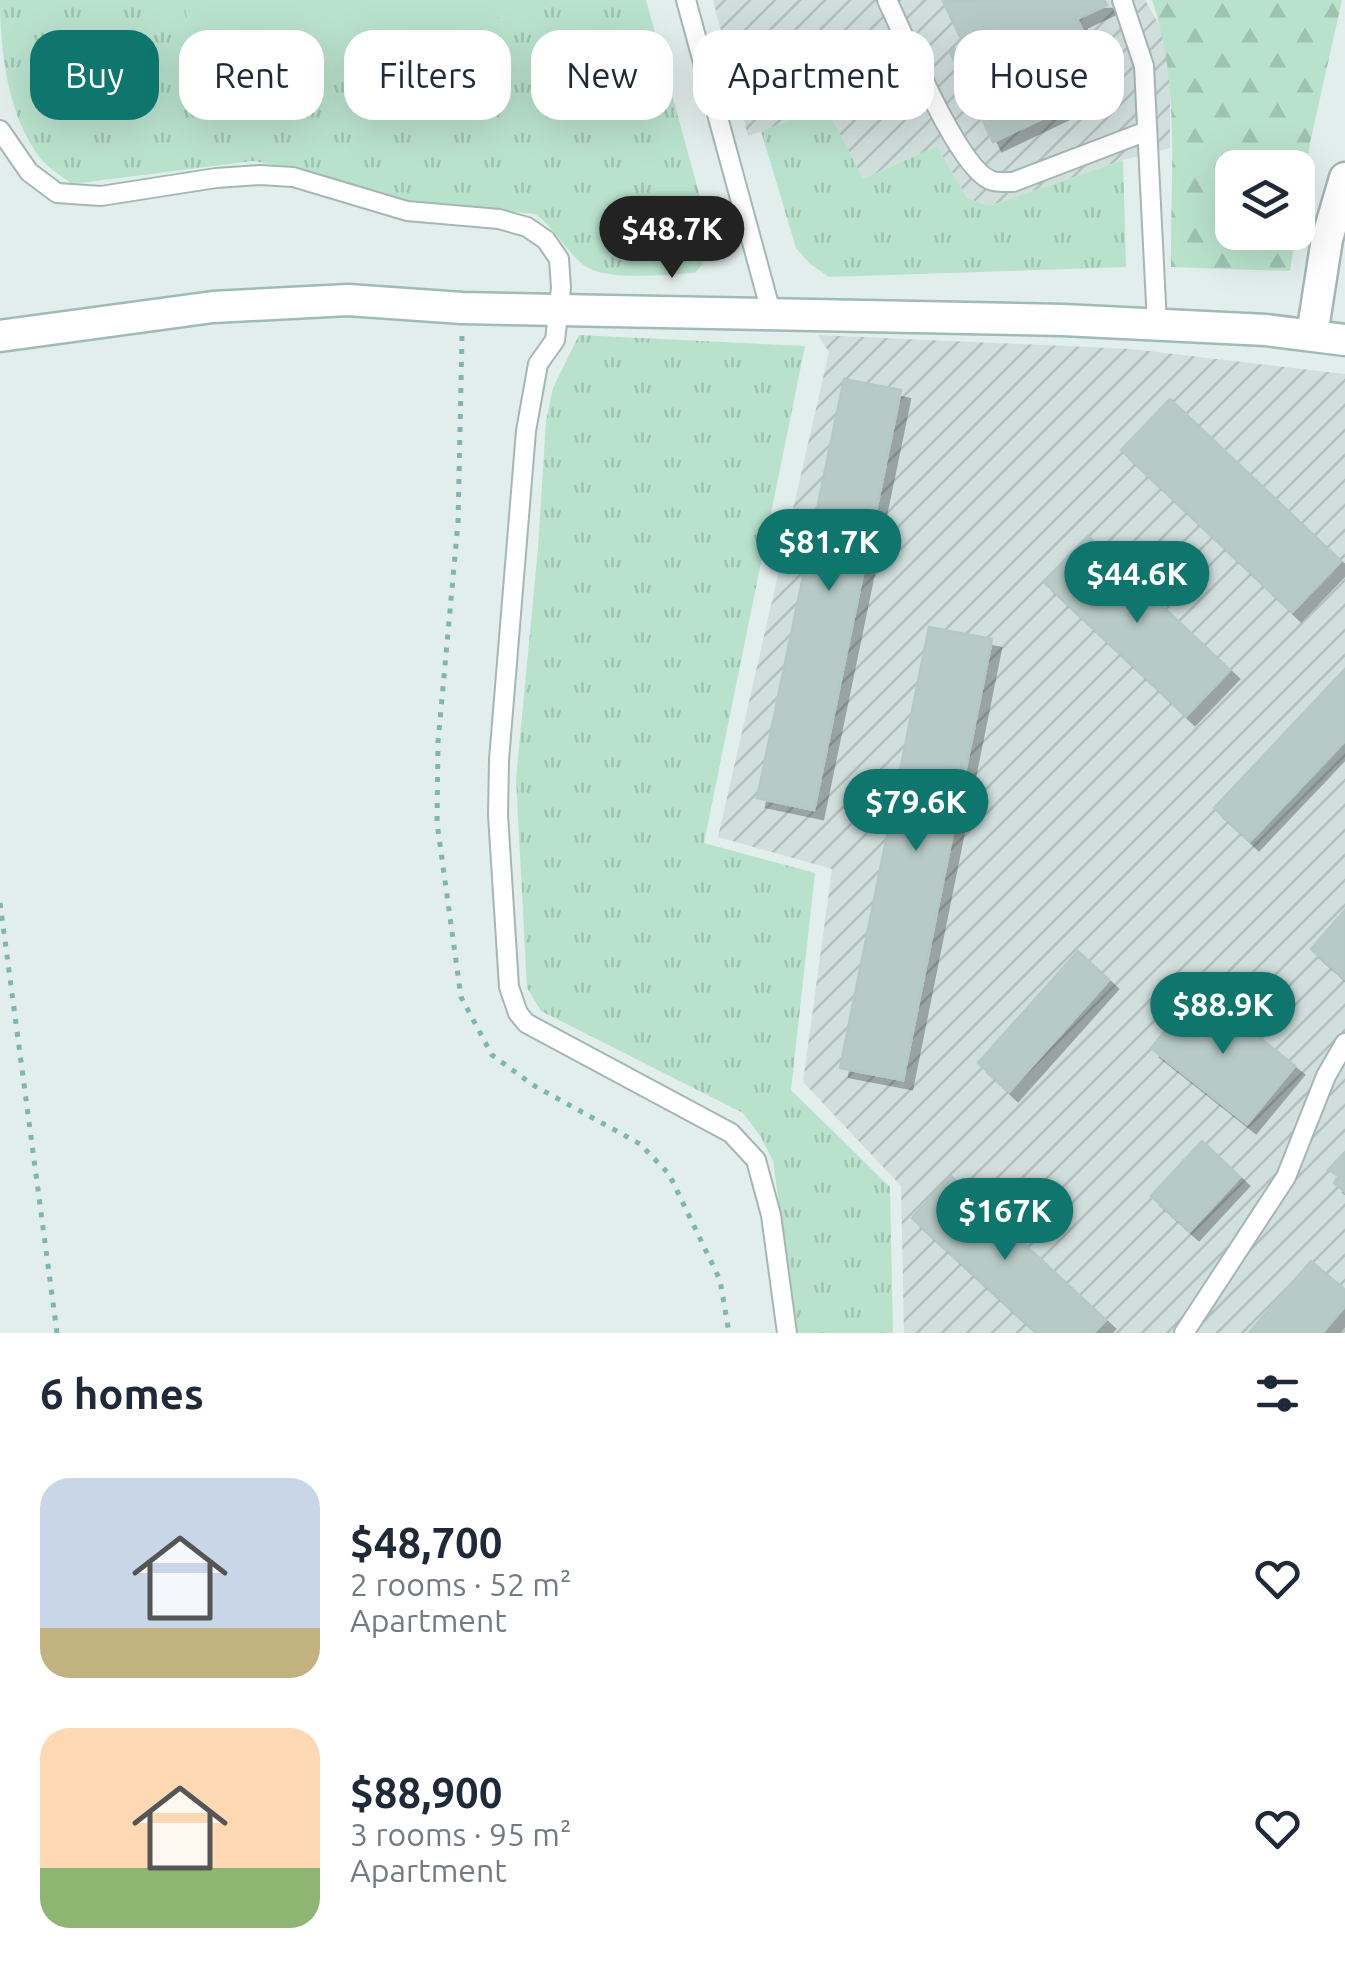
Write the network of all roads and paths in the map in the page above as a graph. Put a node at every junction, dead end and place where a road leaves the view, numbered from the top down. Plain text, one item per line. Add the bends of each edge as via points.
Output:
1 (686, 0) edge
2 (887, 0) edge
3 (1122, 0) edge
4 (0, 130) edge
5 (1147, 131) junction
6 (1345, 178) edge
7 (560, 309) junction
8 (771, 312) junction
9 (1158, 324) junction
10 (1312, 335) junction
11 (0, 336) edge
12 (1345, 340) edge
13 (0, 902) edge
14 (1345, 1043) edge
15 (57, 1333) edge
16 (787, 1333) edge
17 (1184, 1333) edge

1 - 8 lane
2 - 5 lane via 959,148 992,182 1013,182
3 - 5 lane via 1144,66
4 - 7 lane via 29,172 57,193 101,196 260,174 407,210 527,227 559,259
5 - 9 lane
6 - 10 main road
7 - 8 main road
7 - 11 main road via 283,302
7 - 16 lane via 554,340 538,364 526,431 498,760 509,987 526,1024 731,1133 756,1160 771,1214
8 - 9 main road
9 - 10 main road
10 - 12 main road
13 - 15 path
14 - 17 lane via 1286,1177

